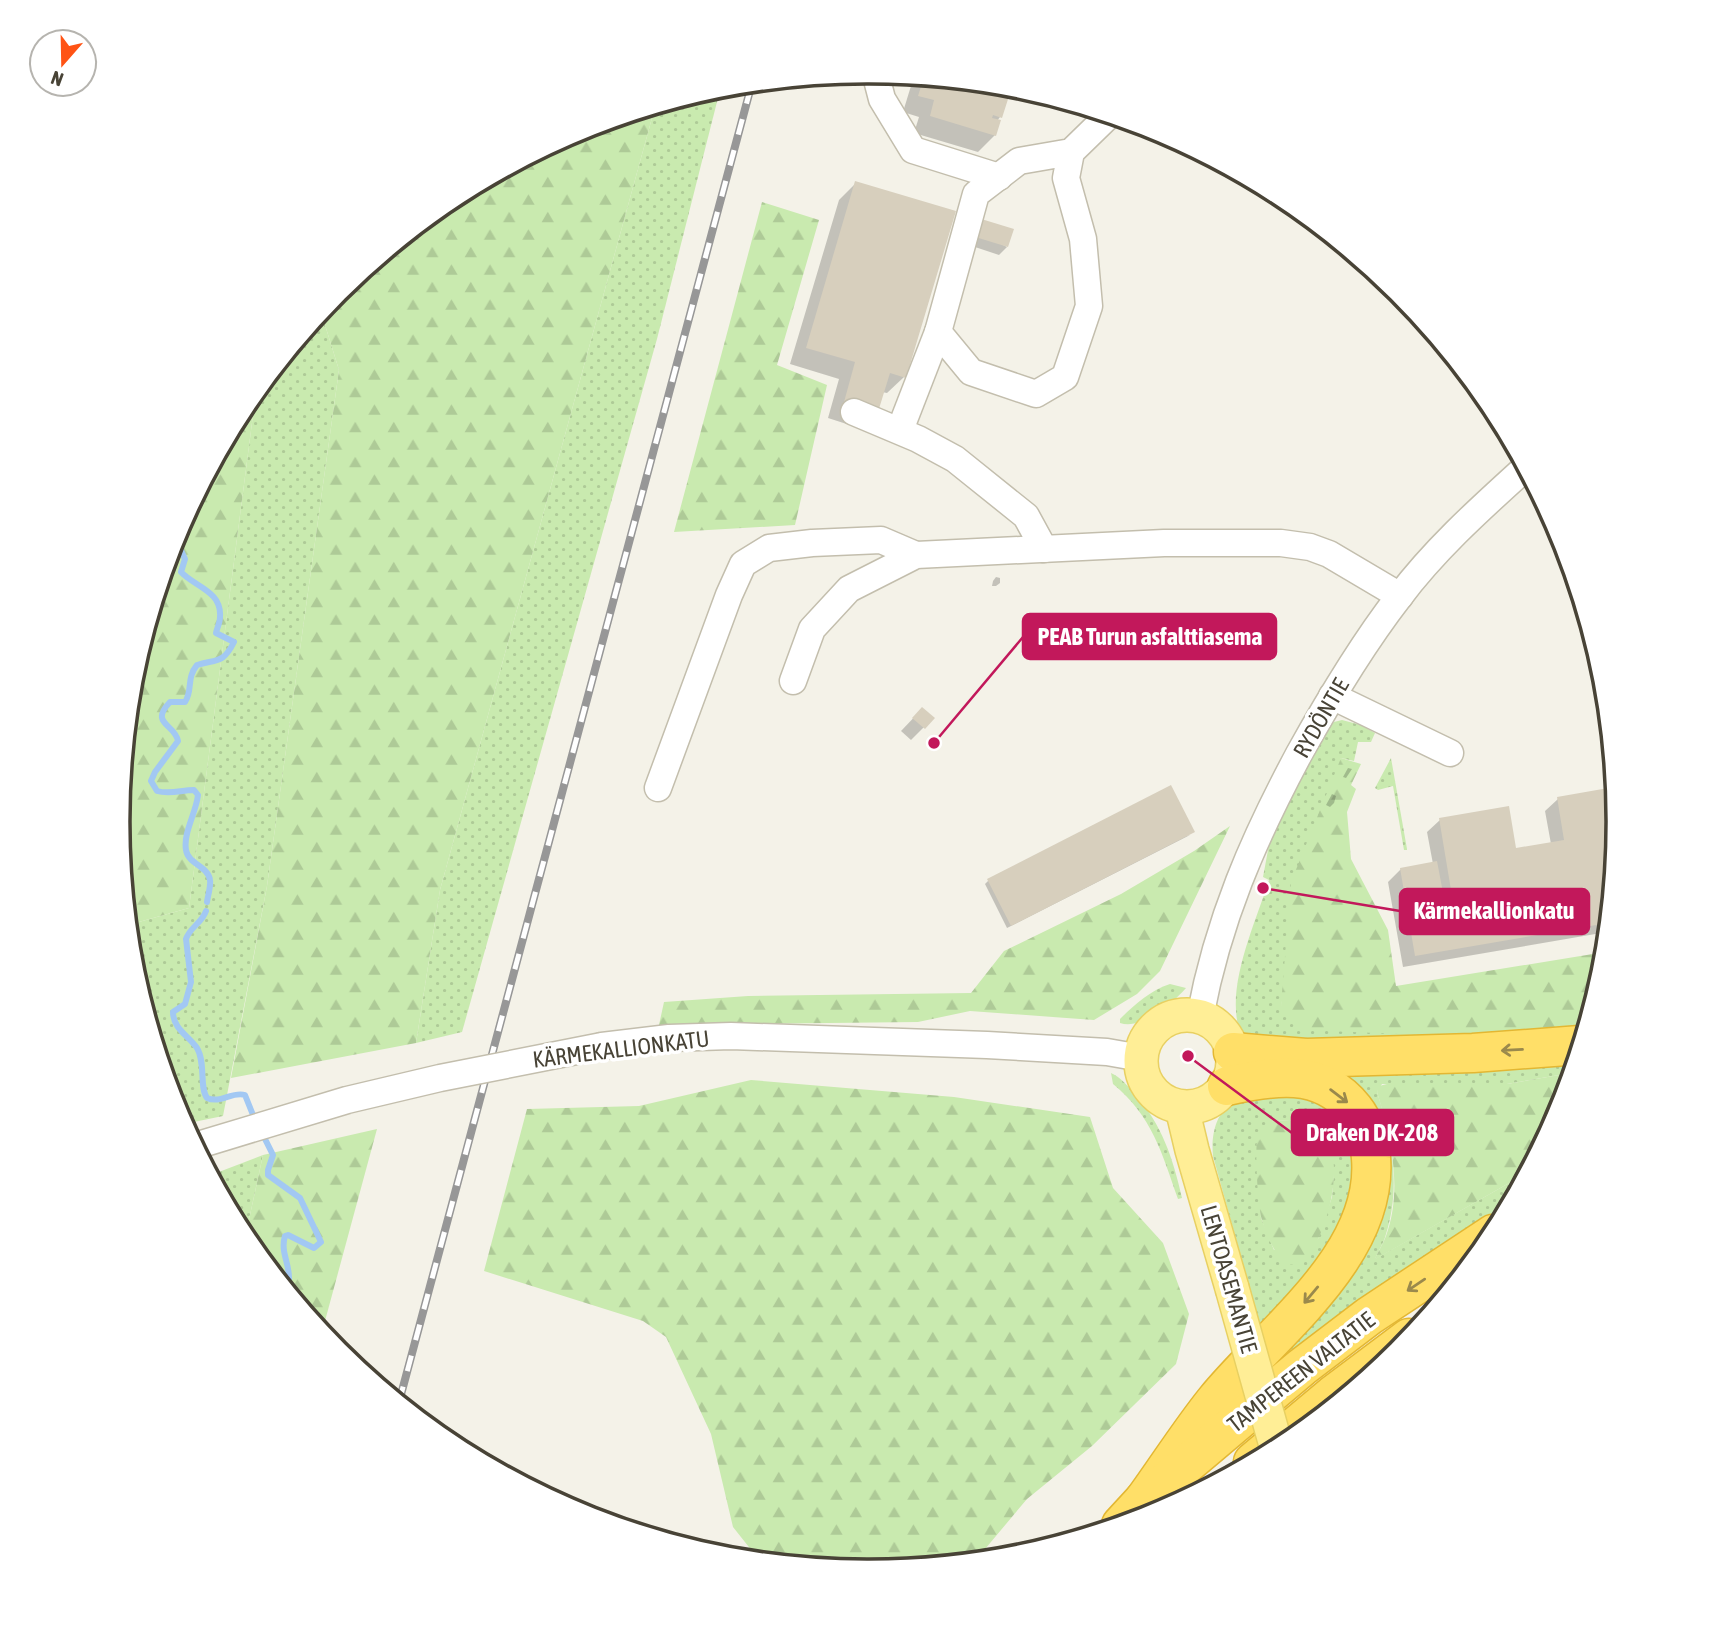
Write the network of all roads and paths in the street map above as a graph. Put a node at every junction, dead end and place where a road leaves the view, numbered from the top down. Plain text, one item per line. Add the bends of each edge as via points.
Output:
1 (878, 84) edge
2 (1102, 122) edge
3 (1071, 152) junction
4 (999, 177) junction
5 (938, 332) junction
6 (854, 412) dead end
7 (900, 430) junction
8 (1518, 474) edge
9 (1044, 549) junction
10 (916, 555) junction
11 (1399, 596) junction
12 (793, 681) dead end
13 (1332, 696) junction
14 (1450, 753) dead end
15 (659, 788) dead end
16 (1200, 1017) junction
17 (1570, 1046) edge
18 (1141, 1058) junction
19 (1230, 1069) junction
20 (1182, 1108) junction
21 (205, 1143) edge
22 (1466, 1252) edge
23 (1274, 1438) edge
24 (1138, 1507) edge
25 (1136, 1508) edge

1 - 4 street via 913,150
2 - 3 street
3 - 4 street via 1019,162
3 - 5 street via 1066,178 1083,239 1089,306 1065,377 1036,394 971,372
4 - 5 street via 976,194
5 - 7 street
6 - 7 street
7 - 9 street via 955,459 1026,516
8 - 11 street, RYDÖNTIE
9 - 10 street
9 - 11 street via 1281,543 1329,554
10 - 12 street via 849,589 812,629
10 - 15 street via 881,540 826,542 769,548 743,564
11 - 13 street, RYDÖNTIE
13 - 14 street
13 - 16 street, RYDÖNTIE via 1247,857 1230,900
16 - 18 main road via 1180,1015 1158,1025
16 - 19 main road via 1224,1033
17 -> 19 highway via 1306,1058
18 - 20 main road via 1142,1074 1157,1097
18 - 21 street, KÄRMEKALLIONKATU, bridge via 987,1045 757,1036 669,1038 440,1078 347,1100
19 - 20 main road via 1212,1101
19 -> 25 highway via 1304,1078 1345,1099 1367,1135 1372,1167 1368,1199 1354,1236 1327,1276 1215,1401
20 - 23 main road, LENTOASEMANTIE, bridge
22 -> 24 highway, TAMPEREEN VALTATIE via 1302,1367

